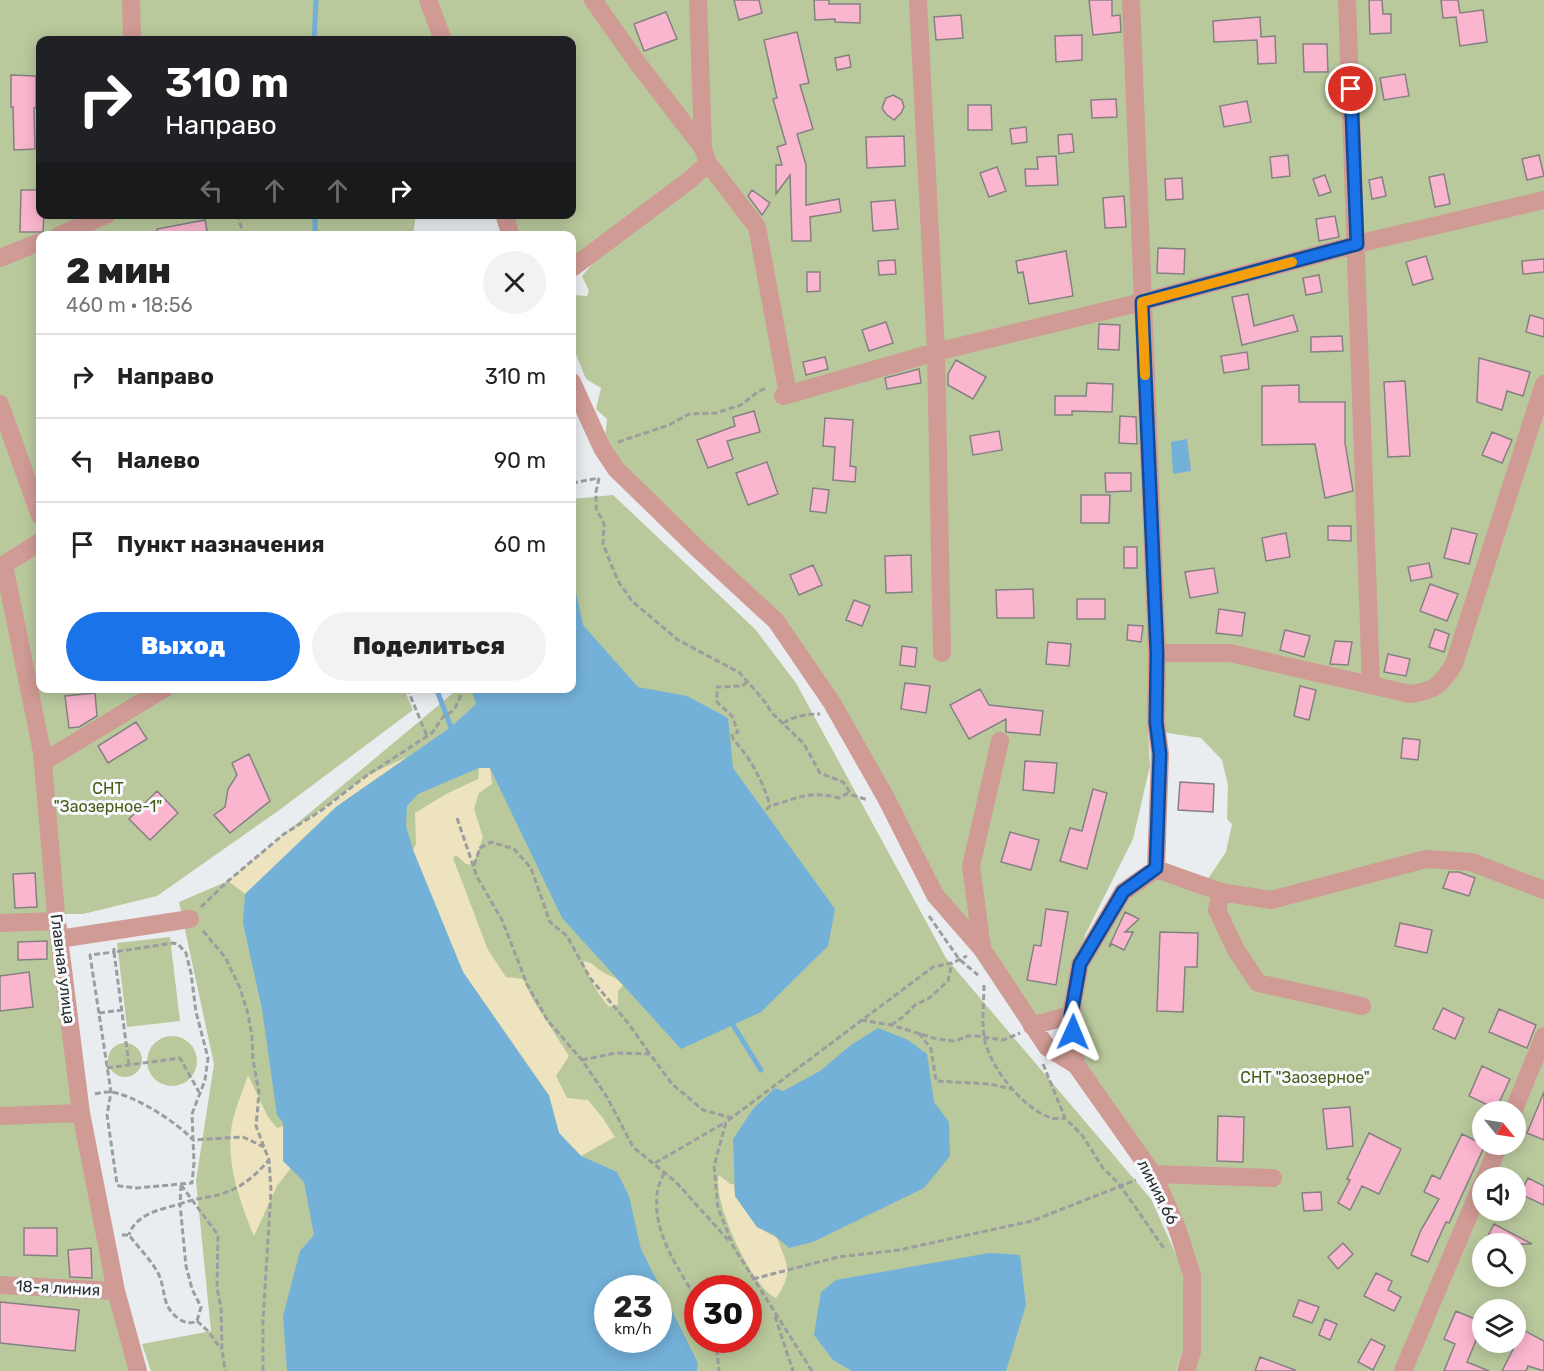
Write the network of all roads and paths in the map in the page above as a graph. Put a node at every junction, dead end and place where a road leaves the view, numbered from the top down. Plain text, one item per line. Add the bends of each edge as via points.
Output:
1 (131, 0) edge
2 (428, 0) edge
3 (593, 0) edge
4 (698, 0) edge
5 (918, 0) edge
6 (1131, 0) edge
7 (1347, 0) edge
8 (132, 36) edge
9 (441, 36) edge
10 (705, 155) junction
11 (1544, 200) edge
12 (97, 219) edge
13 (69, 231) edge
14 (36, 244) edge
15 (1357, 244) junction
16 (0, 258) edge
17 (576, 265) edge
18 (1142, 302) junction
19 (936, 352) junction
20 (1544, 384) edge
21 (576, 391) edge
22 (786, 391) junction
23 (0, 404) edge
24 (602, 448) junction
25 (616, 469) junction
26 (599, 478) junction
27 (576, 482) edge
28 (36, 505) edge
29 (36, 545) edge
30 (2, 566) edge
31 (942, 653) dead end
32 (1157, 653) junction
33 (747, 681) junction
34 (1371, 685) junction
35 (157, 693) edge
36 (409, 693) edge
37 (462, 693) edge
38 (821, 714) dead end
39 (783, 723) junction
40 (427, 736) junction
41 (1000, 741) dead end
42 (43, 762) junction
43 (850, 792) junction
44 (870, 801) dead end
45 (457, 818) dead end
46 (474, 866) junction
47 (1156, 868) junction
48 (1544, 890) edge
49 (1221, 892) junction
50 (190, 918) junction
51 (56, 921) junction
52 (0, 923) edge
53 (111, 932) junction
54 (59, 939) junction
55 (982, 949) junction
56 (114, 952) junction
57 (952, 963) junction
58 (984, 980) dead end
59 (1362, 1006) dead end
60 (122, 1010) junction
61 (99, 1013) junction
62 (1071, 1015) junction
63 (861, 1020) junction
64 (891, 1025) junction
65 (1032, 1026) junction
66 (919, 1033) junction
67 (1544, 1036) edge
68 (984, 1037) junction
69 (650, 1054) junction
70 (582, 1060) junction
71 (129, 1065) junction
72 (1076, 1065) junction
73 (107, 1068) junction
74 (1013, 1089) junction
75 (111, 1092) junction
76 (200, 1093) junction
77 (1517, 1101) edge
78 (79, 1104) junction
79 (0, 1116) edge
80 (732, 1118) junction
81 (1065, 1118) dead end
82 (726, 1122) junction
83 (194, 1140) junction
84 (264, 1147) junction
85 (268, 1160) junction
86 (654, 1163) junction
87 (664, 1172) junction
88 (1153, 1174) junction
89 (1273, 1178) dead end
90 (181, 1185) junction
91 (191, 1200) junction
92 (180, 1204) junction
93 (1472, 1208) edge
94 (129, 1235) junction
95 (105, 1236) junction
96 (733, 1246) junction
97 (751, 1275) edge
98 (762, 1277) edge
99 (684, 1279) edge
100 (0, 1285) edge
101 (116, 1291) junction
102 (762, 1293) edge
103 (774, 1311) junction
104 (197, 1321) junction
105 (222, 1349) junction
106 (717, 1353) edge
107 (138, 1371) edge
108 (225, 1371) edge
109 (263, 1371) edge
110 (719, 1371) edge
111 (793, 1371) edge
112 (812, 1371) edge
113 (1186, 1371) edge
114 (1403, 1371) edge

1 - 8 street
2 - 9 street
3 - 10 street
4 - 10 street
5 - 19 street
6 - 18 street
7 - 15 street
10 - 17 street via 691,179
10 - 22 street via 757,227
11 - 15 street
12 - 13 street
14 - 16 street
15 - 18 street
15 - 34 street
18 - 19 street
18 - 32 street
19 - 22 street
19 - 31 street
20 - 34 street via 1454,664 1444,681 1429,692 1410,694
21 - 24 street
22 - 24 path via 759,391 741,405 716,413 689,414
23 - 28 street
24 - 25 street
25 - 26 path
25 - 55 street via 776,621 832,703 886,798 934,895
26 - 27 path
26 - 33 path via 596,508 604,524 603,544 618,581 632,601 678,640 730,667
29 - 30 street
30 - 42 street, Главная улица
32 - 34 street via 1230,653
32 - 47 street via 1156,722 1160,754
33 - 39 path
33 - 43 path via 742,686 717,687 717,702 732,716 738,732 732,735 733,739 754,767 764,787 768,808 809,794 839,798
35 - 42 street
36 - 40 path
37 - 40 path via 454,710
38 - 39 path via 805,714
39 - 43 path via 804,744 820,773 843,782
40 - 50 path via 284,834
41 - 55 street via 971,866
42 - 51 street, Главная улица
43 - 44 path
45 - 46 path
46 - 69 path via 480,848 491,842 514,849 531,868 550,922 567,936 590,978
46 - 70 path via 502,920 527,984 548,1021
47 - 49 street
47 - 62 street via 1123,892 1080,964
48 - 49 street via 1471,861 1426,859 1271,900
49 - 59 street via 1217,910 1236,950 1258,983
50 - 53 street
50 - 84 path via 225,957 240,988 248,1014 259,1092 256,1126
51 - 52 street
51 - 54 street, Главная улица
53 - 54 street
53 - 56 path
54 - 78 street, Главная улица
55 - 57 path
55 - 65 street
56 - 60 path
56 - 61 path via 90,955
56 - 76 path via 173,943 186,953 208,1058
57 - 63 path via 933,967
57 - 64 path via 948,981
58 - 68 path
60 - 61 path
60 - 71 path
61 - 73 path
62 - 65 street
62 - 72 street
63 - 64 path
63 - 80 path
64 - 66 path
65 - 68 path via 1003,1040
65 - 72 street, линия 66 via 1047,1047
66 - 68 path via 955,1041 968,1036
66 - 74 path via 931,1049 936,1082
67 - 77 street
68 - 74 path via 997,1070
69 - 70 path via 616,1053
69 - 80 path via 672,1084 703,1110
70 - 86 path via 633,1147
71 - 73 path
71 - 76 path via 180,1058
72 - 88 street, линия 66
73 - 75 path
74 - 81 path via 1052,1118
75 - 78 path
75 - 83 path via 138,1102 182,1128
75 - 90 path via 107,1115 118,1186
76 - 83 path via 192,1114
78 - 79 street
78 - 95 street, Главная улица
80 - 82 path
82 - 86 path
82 - 96 path via 714,1166 718,1208
83 - 84 path via 243,1137
83 - 90 path via 192,1182
84 - 85 path
85 - 91 path via 240,1186
85 - 109 path via 271,1191
86 - 87 path
87 - 96 path
87 - 99 path via 657,1196 659,1228
88 - 89 street
88 - 98 path via 1032,1221 899,1250 838,1257
88 - 113 street, линия 66 via 1192,1275 1192,1351
90 - 91 path
90 - 92 path
91 - 92 path
91 - 105 path via 218,1235
92 - 94 path via 143,1217
92 - 104 path via 186,1266 201,1306
93 - 114 street
94 - 95 path
94 - 104 path via 158,1274 172,1313 183,1322
95 - 101 street, Главная улица
96 - 97 path
100 - 101 street, 18-я линия
101 - 107 street, Главная улица
102 - 103 path
103 - 111 path
103 - 112 path
104 - 105 path
105 - 108 path
106 - 110 path

